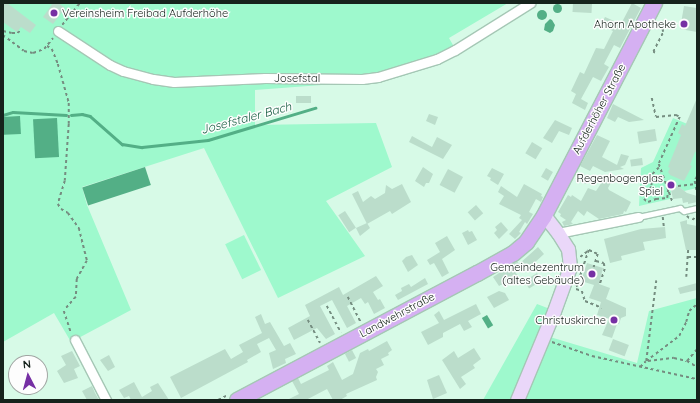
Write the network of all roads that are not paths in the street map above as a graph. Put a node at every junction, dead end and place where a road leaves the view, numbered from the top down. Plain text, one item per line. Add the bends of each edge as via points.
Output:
1 (530, 3) edge
2 (654, 3) edge
3 (58, 31) dead end
4 (697, 208) edge
5 (544, 215) junction
6 (638, 217) joint
7 (558, 233) junction
8 (75, 340) road end
9 (106, 400) edge
10 (237, 400) edge
11 (516, 400) edge

1 - 3 street, Josefstal via 455,50 378,77 362,78 266,78 174,82 153,79 110,65
2 - 5 main road, Aufderhöher Straße
4 - 6 lane via 684,211 680,208
5 - 7 main road
5 - 10 main road, Landwehrstraße via 534,233 513,253
6 - 7 street
7 - 11 main road via 568,249 570,267
8 - 9 street

